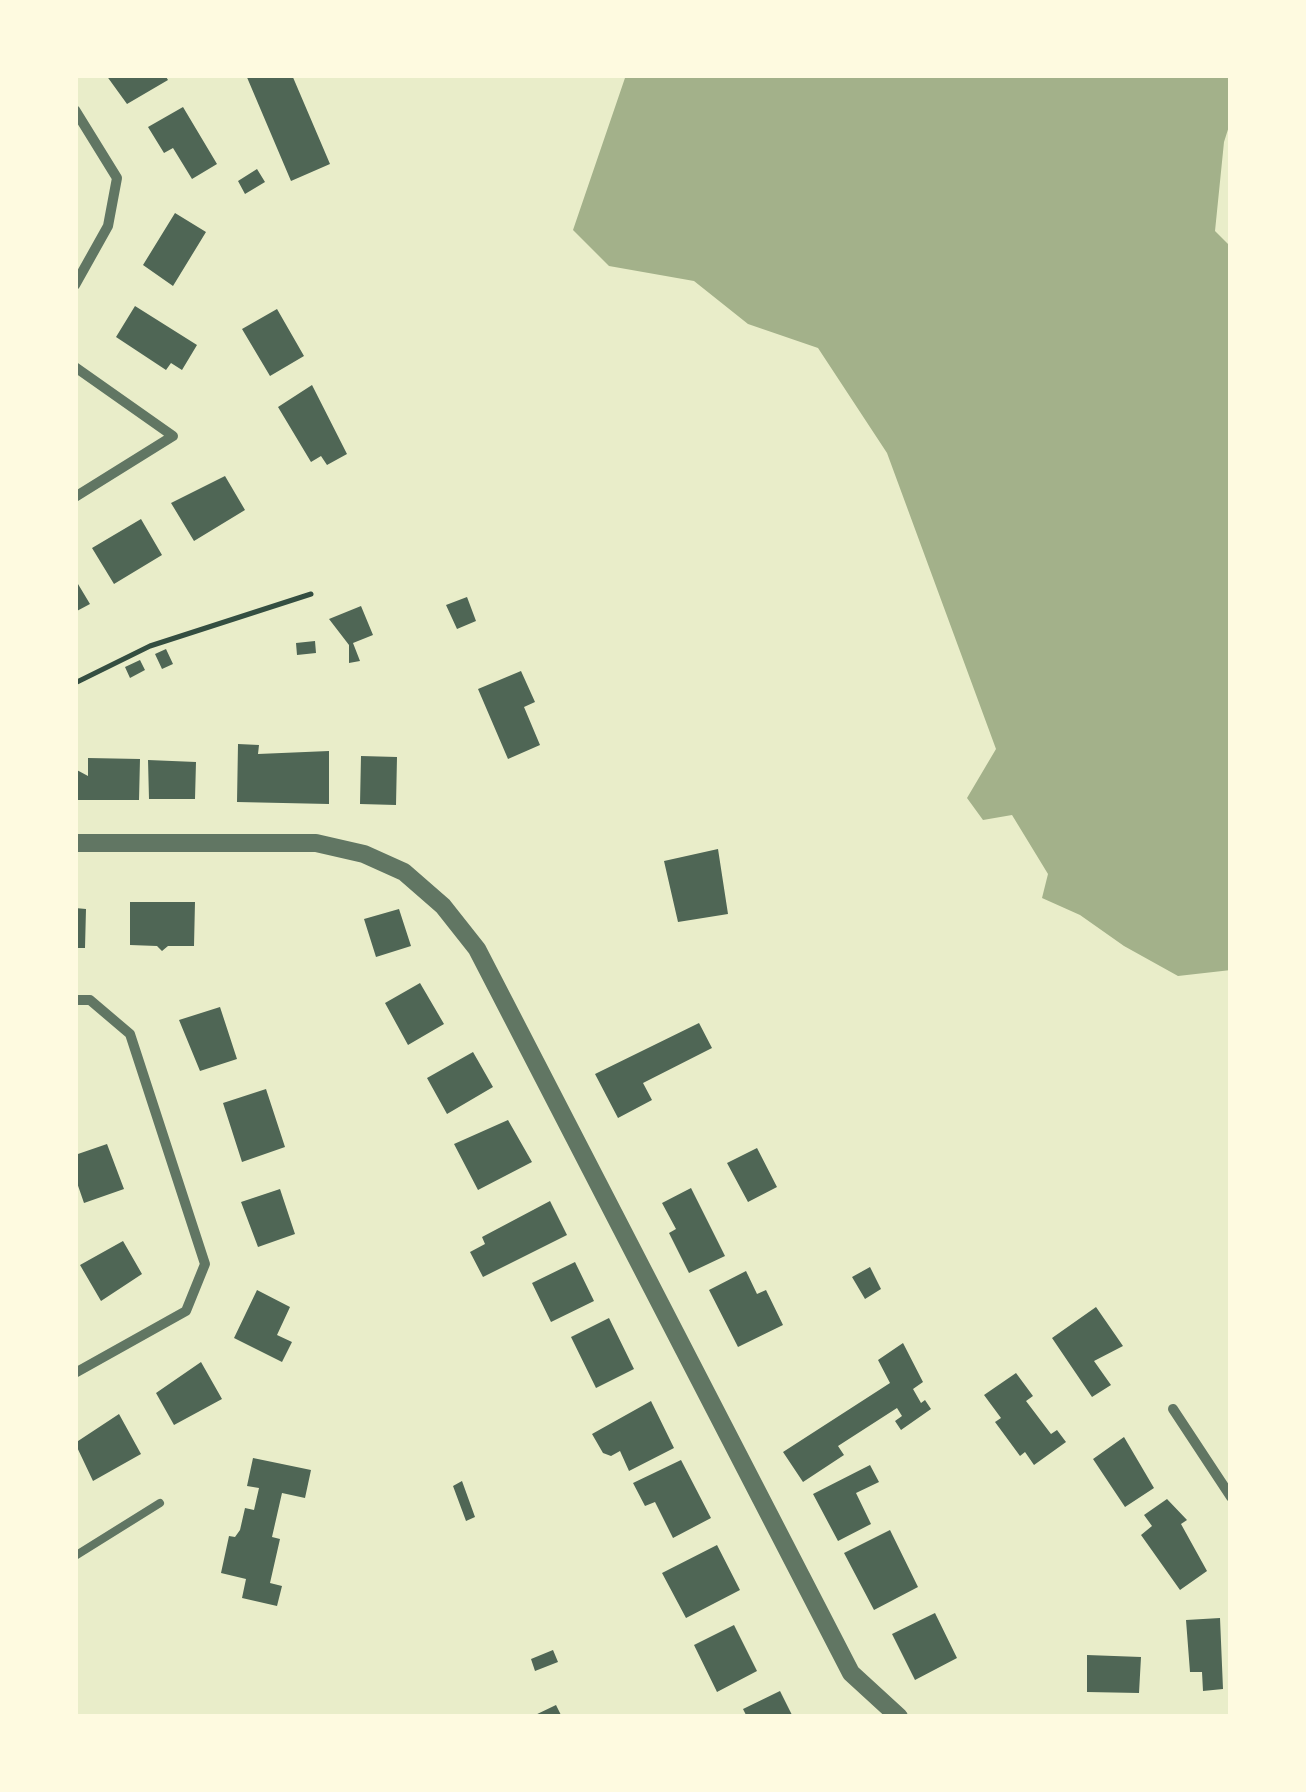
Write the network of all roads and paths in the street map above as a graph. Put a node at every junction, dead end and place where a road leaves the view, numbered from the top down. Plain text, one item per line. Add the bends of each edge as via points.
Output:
1 (75, 110) edge
2 (75, 285) edge
3 (75, 367) edge
4 (75, 497) edge
5 (312, 594) dead end
6 (75, 683) edge
7 (75, 843) edge
8 (75, 1000) edge
9 (75, 1373) edge
10 (1173, 1409) dead end
11 (1231, 1498) edge
12 (160, 1503) dead end
13 (75, 1556) edge
14 (899, 1717) edge

1 - 2 street via 117,178 108,226
3 - 4 street via 173,436
5 - 6 path via 150,646
7 - 14 street via 316,843 404,872 443,906 477,950 851,1673
8 - 9 street via 90,1000 130,1034 205,1264 186,1311
10 - 11 street
12 - 13 lane

